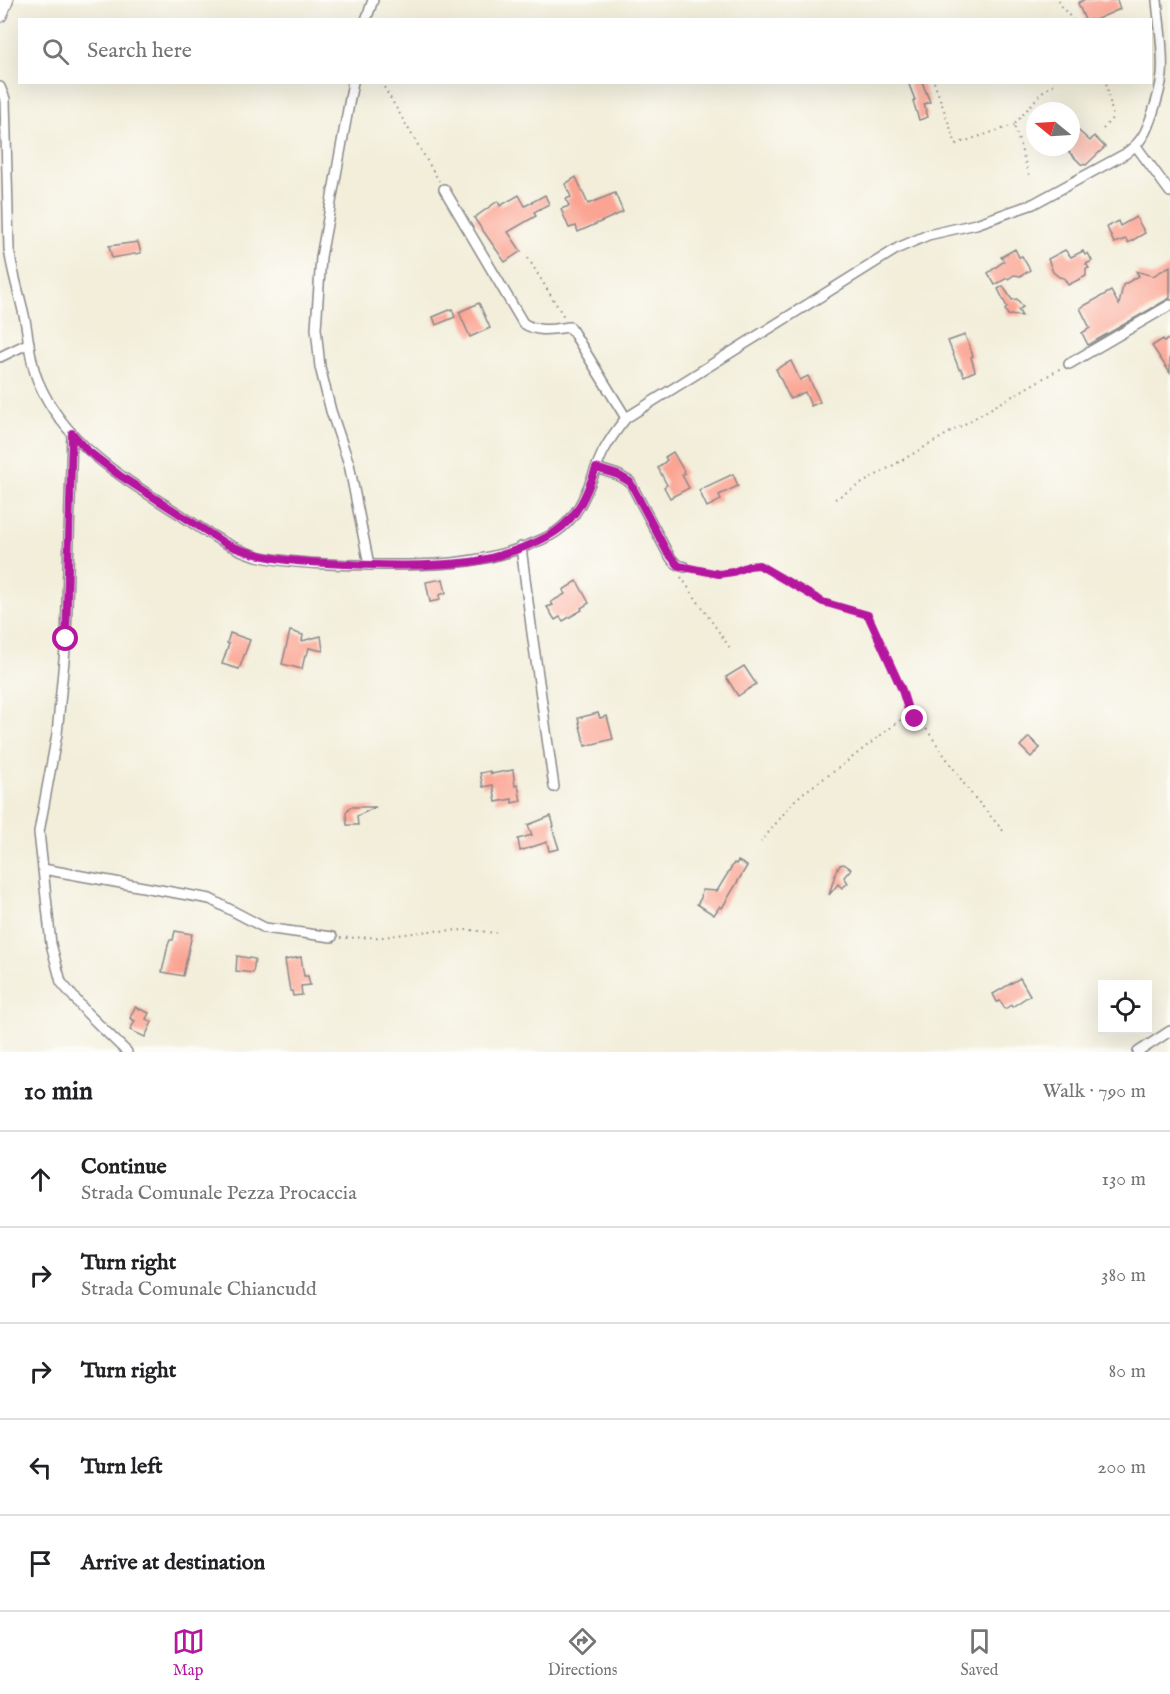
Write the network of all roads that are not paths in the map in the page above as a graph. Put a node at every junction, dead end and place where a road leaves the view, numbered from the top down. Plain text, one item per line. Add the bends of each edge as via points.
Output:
1 (6, 0) edge
2 (373, 0) edge
3 (1157, 0) edge
4 (0, 15) edge
5 (367, 18) edge
6 (353, 84) edge
7 (0, 87) edge
8 (1136, 146) junction
9 (444, 189) road end
10 (1170, 192) edge
11 (1170, 305) edge
12 (28, 343) junction
13 (0, 357) edge
14 (1069, 364) road end
15 (626, 418) junction
16 (72, 433) junction
17 (596, 468) junction
18 (521, 548) junction
19 (369, 565) junction
20 (685, 567) road end
21 (554, 787) dead end
22 (43, 869) junction
23 (332, 937) road end
24 (1170, 1031) edge
25 (127, 1052) edge
26 (1138, 1052) edge

1 - 4 main road
2 - 5 street
3 - 8 street via 1163,57 1160,90 1148,127
6 - 19 street via 321,256 316,328 320,367 349,464
7 - 12 street via 5,99 9,249
8 - 10 street
8 - 15 street via 1033,204 976,224 928,235 898,248
9 - 15 street via 514,312 530,328 570,327
11 - 14 street
12 - 13 street
12 - 16 street via 46,397
15 - 17 street
16 - 19 street via 119,475 242,551 298,561
16 - 22 street via 66,639 57,734 39,832
17 - 18 street via 582,505 569,521 540,541
17 - 20 street via 630,482 667,552 675,563
18 - 19 street via 472,562
18 - 21 street
22 - 23 street via 210,899 265,928
22 - 25 street via 51,944 61,982
24 - 26 street

